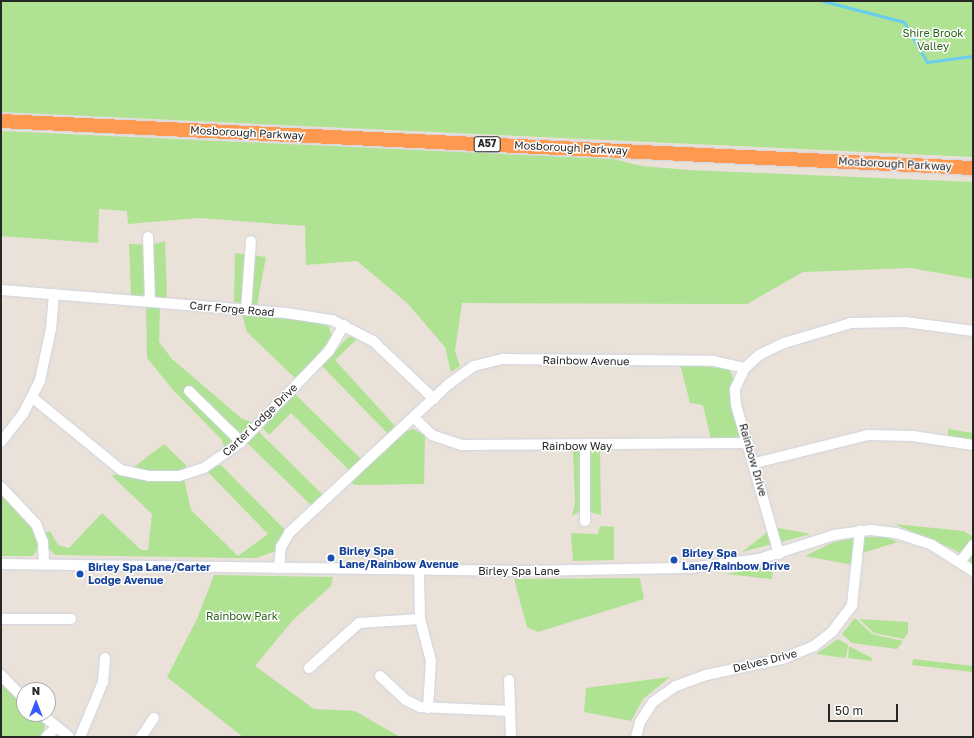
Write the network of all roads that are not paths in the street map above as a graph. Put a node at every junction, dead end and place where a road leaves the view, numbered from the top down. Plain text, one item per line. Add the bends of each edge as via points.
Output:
1 (1, 121) edge
2 (973, 168) edge
3 (148, 237) dead end
4 (251, 241) dead end
5 (1, 290) edge
6 (54, 294) junction
7 (150, 302) junction
8 (246, 310) junction
9 (344, 325) junction
10 (973, 331) edge
11 (745, 368) junction
12 (189, 391) dead end
13 (33, 398) junction
14 (434, 399) junction
15 (414, 418) junction
16 (1, 442) edge
17 (240, 442) junction
18 (748, 443) junction
19 (973, 445) edge
20 (585, 446) junction
21 (755, 463) junction
22 (1, 487) edge
23 (585, 521) dead end
24 (860, 530) junction
25 (973, 546) edge
26 (780, 554) junction
27 (961, 561) junction
28 (1, 564) edge
29 (44, 564) junction
30 (280, 568) junction
31 (419, 570) junction
32 (973, 571) edge
33 (1, 619) edge
34 (420, 619) junction
35 (70, 620) dead end
36 (105, 658) dead end
37 (309, 668) dead end
38 (1, 675) edge
39 (380, 676) dead end
40 (509, 680) dead end
41 (16, 691) edge
42 (428, 708) junction
43 (510, 711) junction
44 (154, 718) dead end
45 (50, 722) edge
46 (56, 728) junction
47 (511, 736) edge
48 (46, 737) edge
49 (69, 737) edge
50 (80, 737) edge
51 (140, 737) edge
52 (636, 737) edge

1 - 2 highway, Mosborough Parkway / A57
3 - 7 street
4 - 8 street
5 - 6 street, Carr Forge Road
6 - 7 street, Carr Forge Road
6 - 13 street via 46,358
7 - 8 street, Carr Forge Road
8 - 9 street, Carr Forge Road via 318,317
9 - 14 street, Carr Forge Road via 373,341
9 - 17 street, Carter Lodge Drive via 329,351
10 - 11 street via 905,322 851,323 784,343 759,355
11 - 14 street, Rainbow Avenue via 714,361 493,360 460,374
11 - 18 street, Rainbow Drive via 735,397
12 - 17 street
13 - 16 street
13 - 17 street, Carter Lodge Drive via 69,425 108,462 135,474 164,477 190,473 216,461
14 - 15 street, Rainbow Avenue
15 - 20 street, Rainbow Way via 432,435 461,445
15 - 30 street, Rainbow Avenue via 289,533 281,547
18 - 20 street, Rainbow Way
18 - 21 street, Rainbow Drive
19 - 21 street via 919,436 868,435
20 - 23 street
21 - 26 street, Rainbow Drive
22 - 29 street via 36,524 43,542
24 - 26 street, Birley Spa Lane
24 - 27 street, Birley Spa Lane via 914,538
24 - 52 street, Delves Drive via 852,605 832,632 814,646 782,659 706,675 676,686 649,707
25 - 27 street
26 - 31 street, Birley Spa Lane via 736,563 690,568
27 - 32 street, Birley Spa Lane
28 - 29 street, Birley Spa Lane
29 - 30 street, Birley Spa Lane
30 - 31 street, Birley Spa Lane
31 - 34 street
33 - 35 street
34 - 37 street via 359,623
34 - 42 street via 431,661
36 - 50 street via 103,682
38 - 41 street
39 - 42 street via 406,700
40 - 43 street
42 - 43 street
43 - 47 street
44 - 51 street
45 - 46 street
46 - 48 street
46 - 49 street

